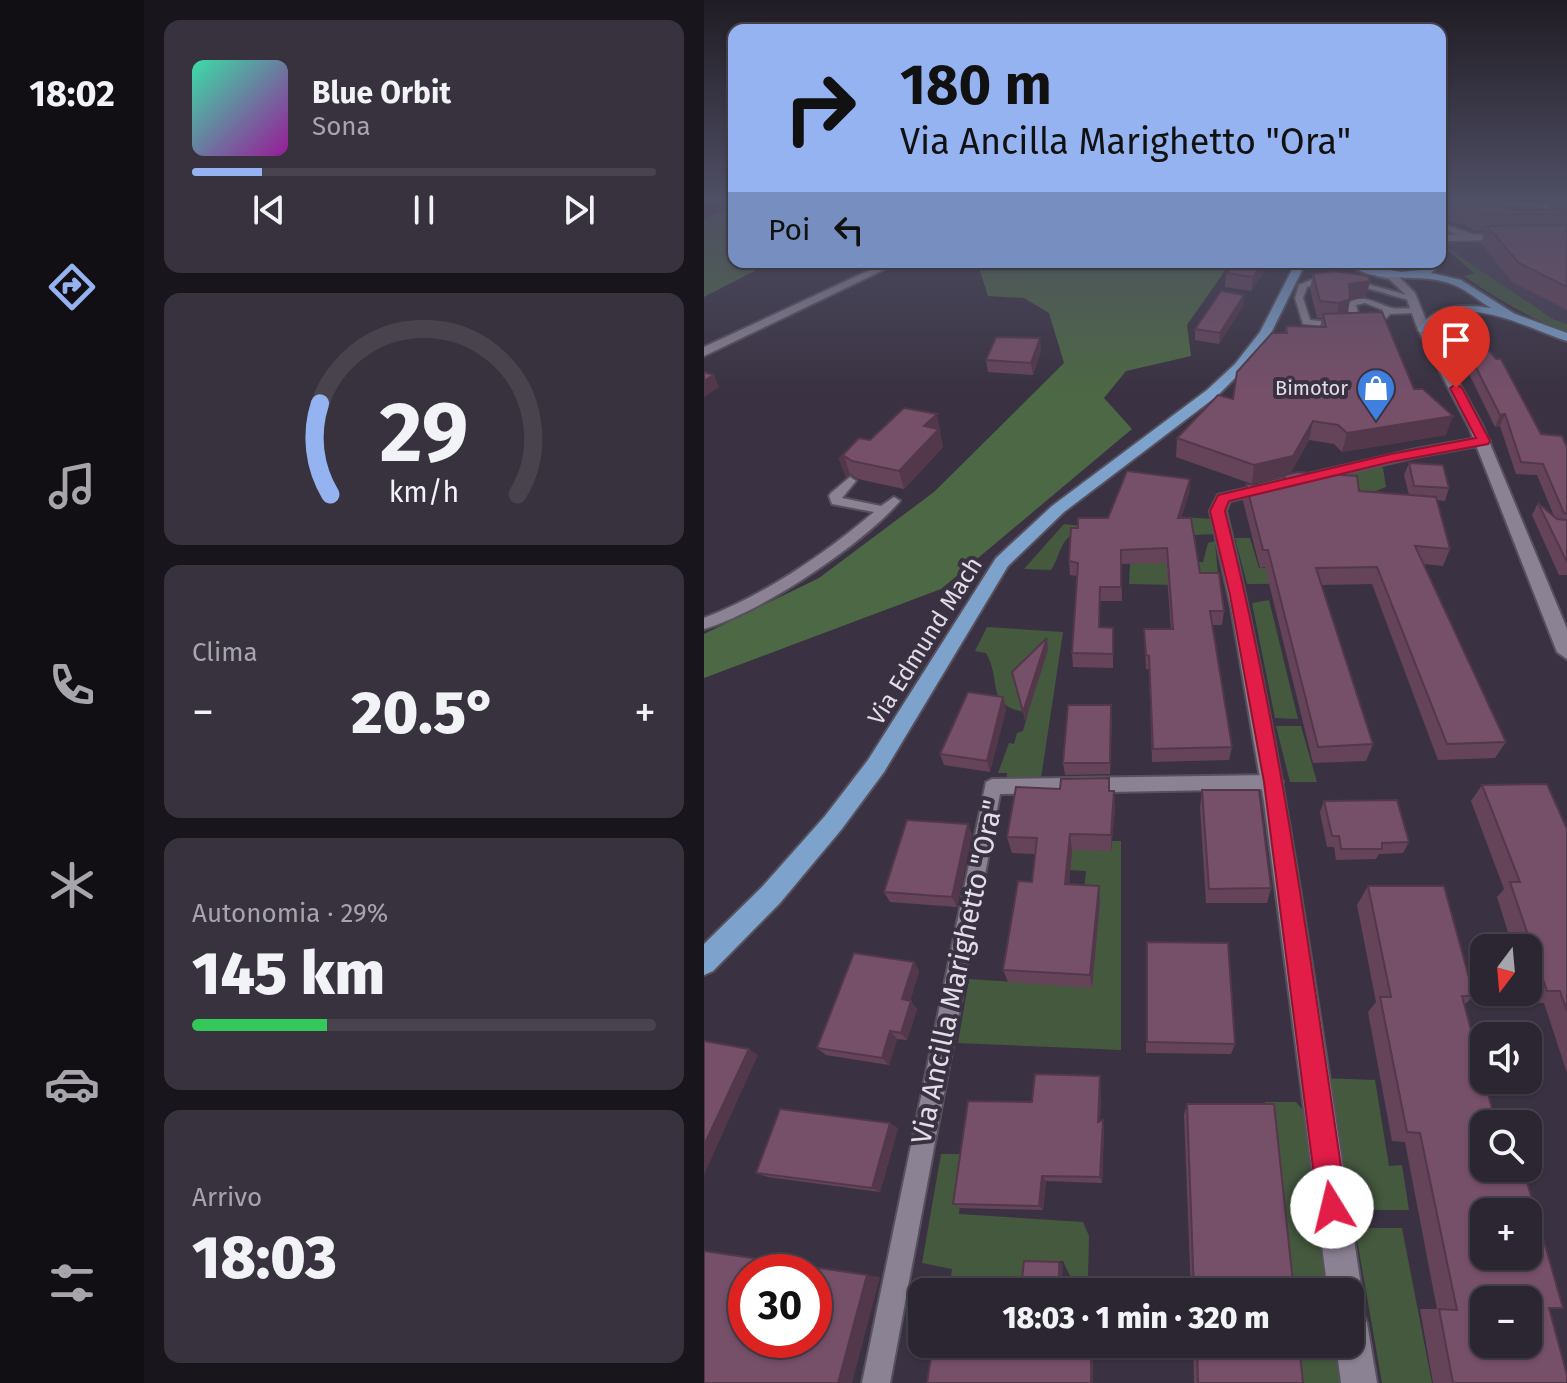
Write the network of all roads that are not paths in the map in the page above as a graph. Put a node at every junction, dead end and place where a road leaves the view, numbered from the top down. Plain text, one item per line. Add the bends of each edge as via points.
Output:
1 (1446, 267) edge
2 (882, 268) edge
3 (1296, 268) edge
4 (1364, 268) edge
5 (1433, 268) edge
6 (1380, 274) junction
7 (1418, 274) junction
8 (1329, 280) junction
9 (1410, 295) junction
10 (1390, 310) junction
11 (1415, 310) junction
12 (1511, 316) junction
13 (1529, 322) junction
14 (1424, 330) junction
15 (1567, 337) edge
16 (704, 352) edge
17 (1483, 441) junction
18 (850, 481) edge
19 (704, 624) edge
20 (1567, 652) edge
21 (1274, 782) junction
22 (704, 962) edge
23 (1343, 1278) edge
24 (1355, 1358) edge
25 (876, 1383) edge
26 (1359, 1383) edge

1 - 13 main road
2 - 16 street
3 - 22 main road, Via Edmund Mach via 1265,333 1239,367 1058,509 1002,562 876,766 771,895
4 - 6 main road
5 - 7 main road
6 - 7 main road
6 - 9 street via 1393,277
7 - 9 street
7 - 12 main road via 1457,282
8 - 9 lane
8 - 10 lane via 1303,285 1299,298 1306,322 1369,327
8 - 10 lane via 1306,291 1314,320 1354,322 1354,301
9 - 11 street
10 - 11 lane
11 - 14 street
12 - 13 main road
12 - 14 main road via 1456,309 1435,315
13 - 15 main road
14 - 17 street
17 - 20 street
17 - 21 street via 1223,498 1218,511
18 - 19 lane via 836,501 889,506 750,604
21 - 23 street
21 - 25 lane, Via Ancilla Marighetto "Ora" via 992,787
24 - 26 street

